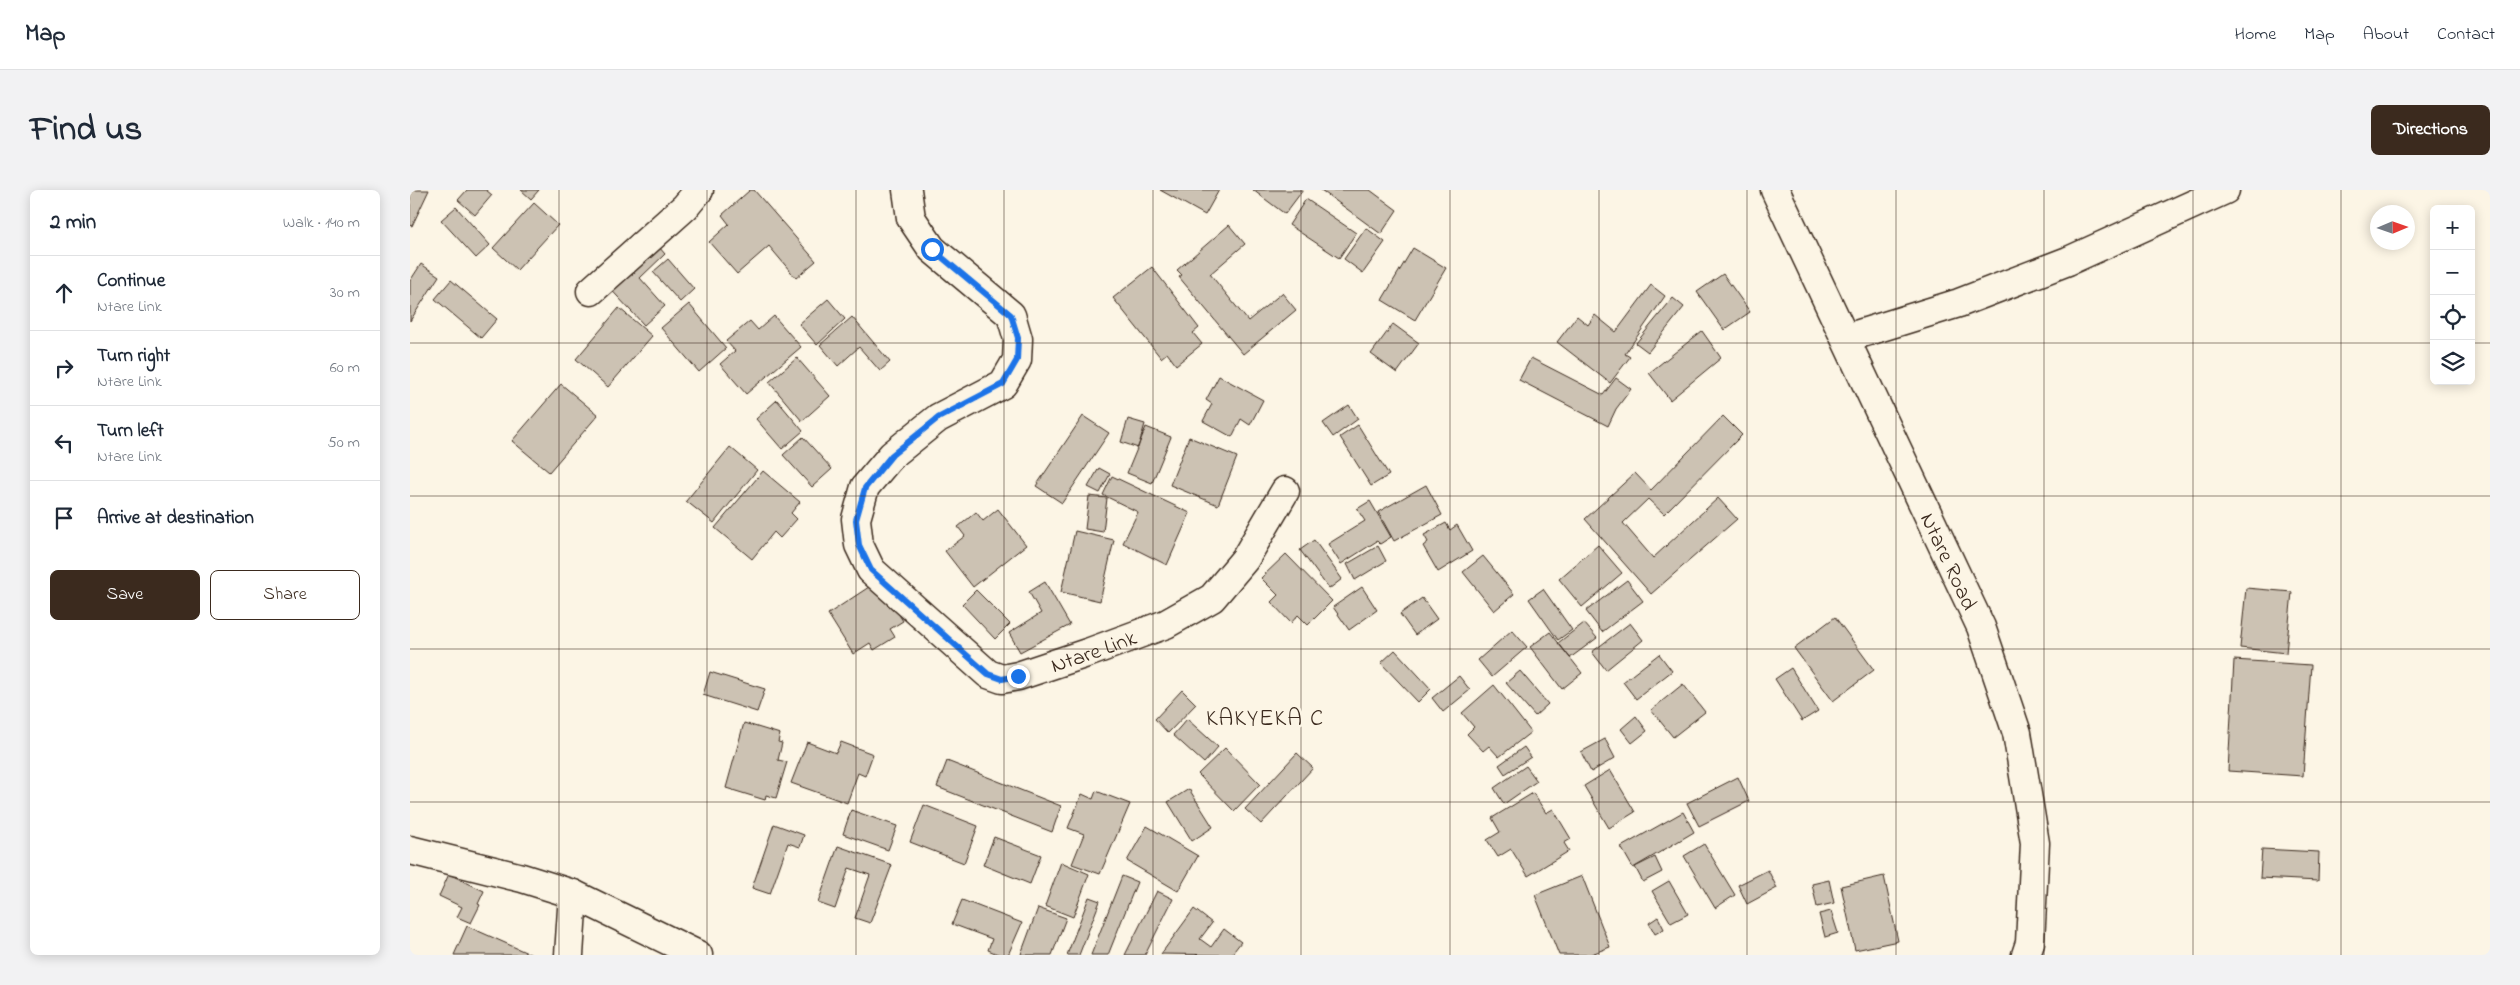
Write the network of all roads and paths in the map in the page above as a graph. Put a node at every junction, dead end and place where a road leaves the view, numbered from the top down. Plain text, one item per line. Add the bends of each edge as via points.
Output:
1 (699, 190) edge
2 (907, 190) edge
3 (1775, 190) edge
4 (2225, 190) edge
5 (591, 291) dead end
6 (1846, 338) junction
7 (1285, 491) dead end
8 (410, 850) edge
9 (573, 894) junction
10 (569, 955) edge
11 (698, 955) edge
12 (2026, 955) edge

1 - 5 street via 685,207
2 - 7 street, Ntare Link via 911,218 932,249 1011,315 1018,338 1017,360 1003,384 938,418 892,455 865,488 856,520 859,545 871,570 988,674 1002,679 1090,652 1166,624 1212,598 1246,559
3 - 6 street, Ntare Road
4 - 6 street via 2068,261 1959,303
6 - 12 street, Ntare Road via 1981,627 2017,733 2035,843 2030,943
8 - 9 street
9 - 10 street
9 - 11 street

